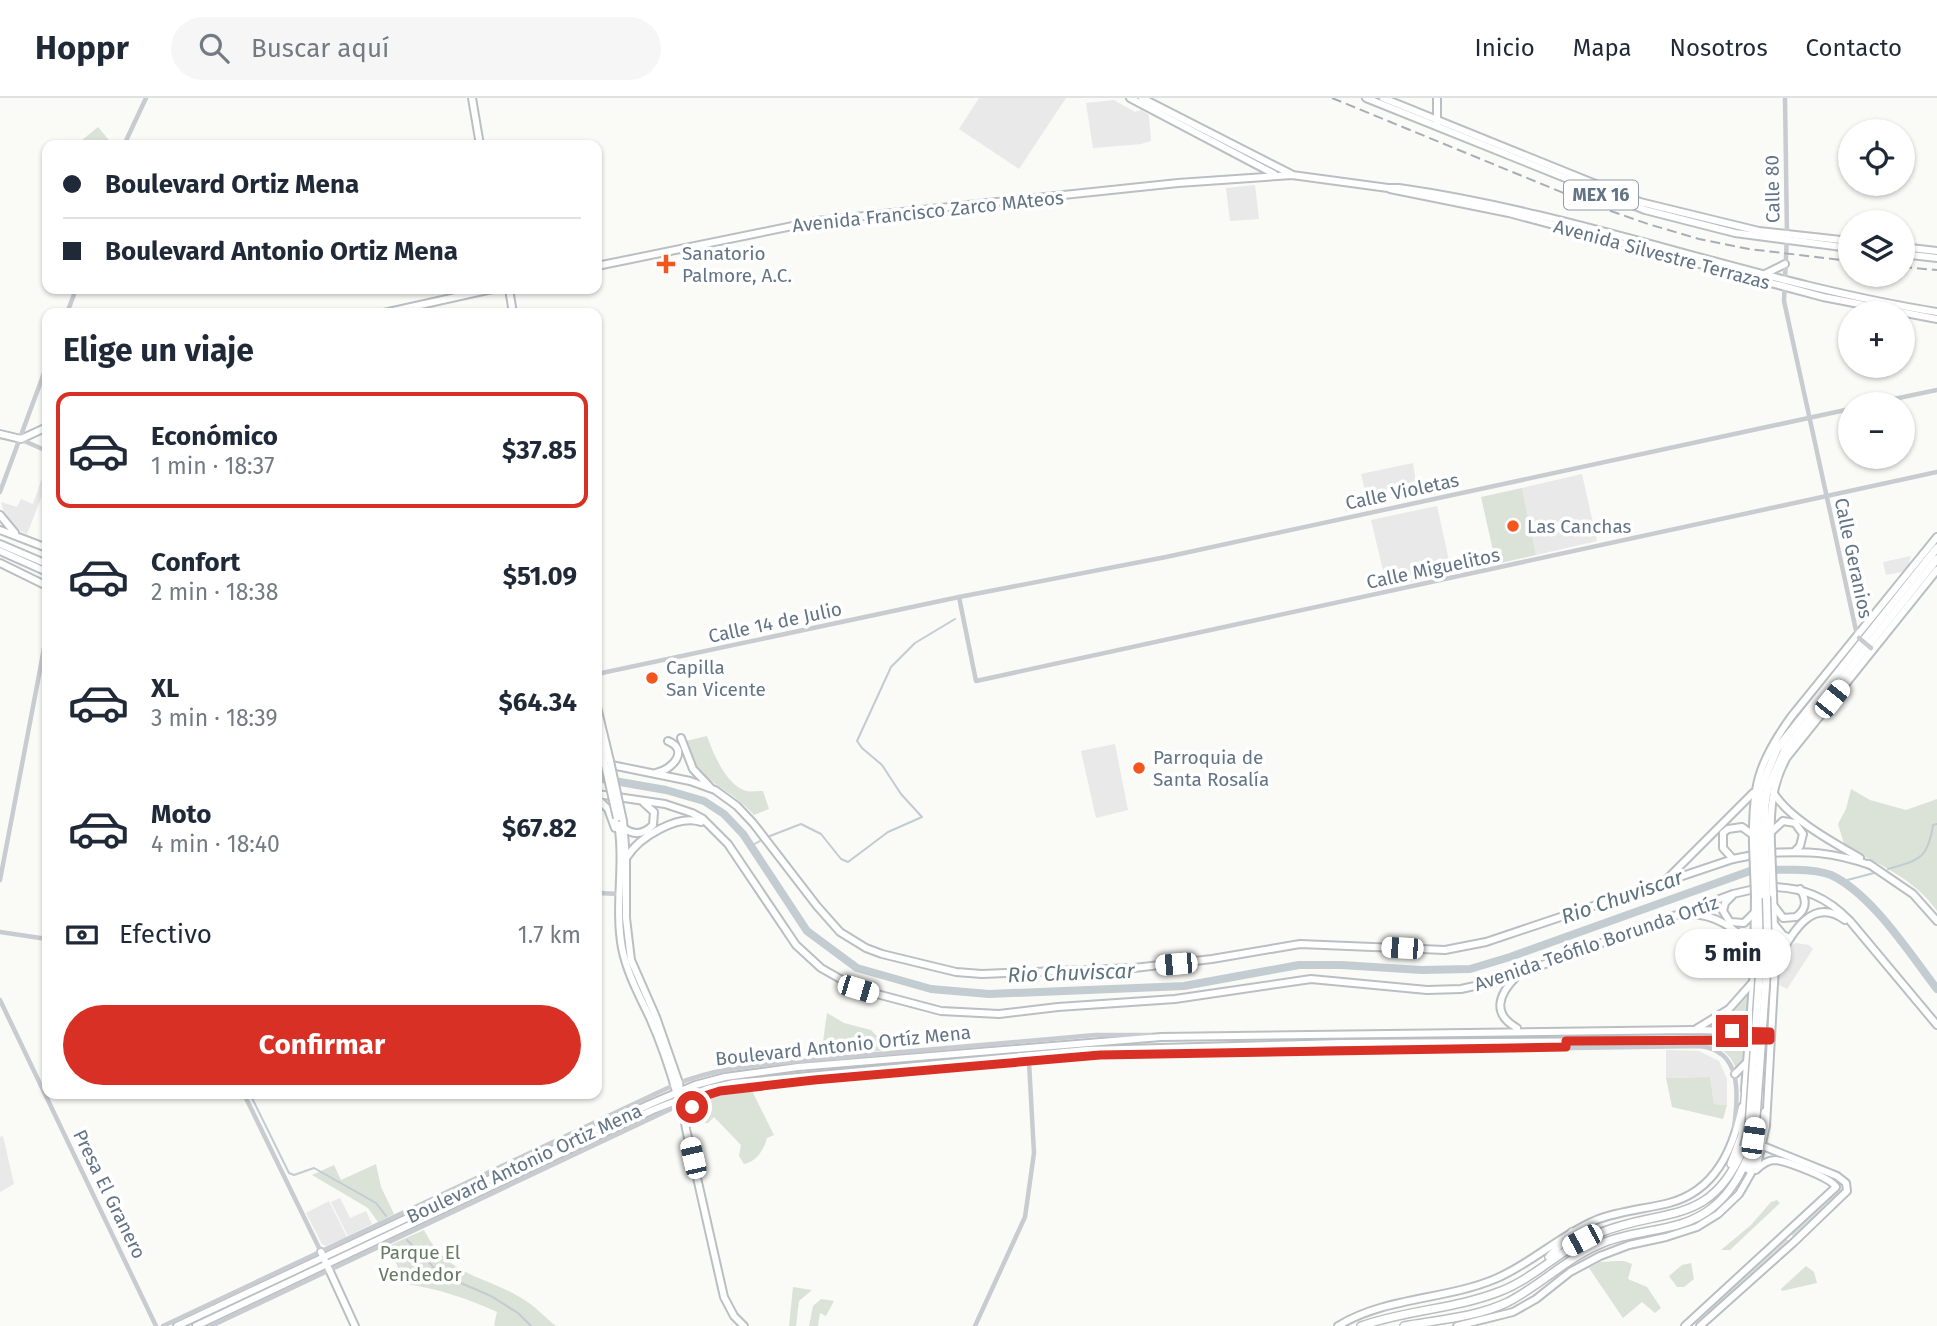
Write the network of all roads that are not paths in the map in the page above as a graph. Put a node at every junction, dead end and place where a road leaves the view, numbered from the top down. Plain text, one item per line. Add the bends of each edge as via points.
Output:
1 (146, 98) edge
2 (472, 98) edge
3 (1130, 98) edge
4 (1142, 98) edge
5 (1366, 98) edge
6 (1383, 98) edge
7 (1437, 98) edge
8 (1785, 98) edge
9 (1437, 124) junction
10 (126, 140) edge
11 (479, 140) edge
12 (1276, 175) junction
13 (1292, 175) junction
14 (1388, 188) junction
15 (1787, 238) junction
16 (1838, 240) edge
17 (1838, 246) edge
18 (1915, 248) edge
19 (1937, 251) edge
20 (1915, 255) edge
21 (1937, 258) edge
22 (1785, 264) junction
23 (602, 265) edge
24 (1765, 275) junction
25 (1783, 283) junction
26 (470, 294) edge
27 (406, 308) edge
28 (1937, 312) edge
29 (1937, 319) edge
30 (42, 379) edge
31 (1937, 390) edge
32 (1915, 395) edge
33 (1838, 411) edge
34 (1810, 417) junction
35 (42, 429) edge
36 (0, 435) edge
37 (21, 439) junction
38 (42, 449) edge
39 (1937, 472) edge
40 (0, 492) edge
41 (1827, 497) junction
42 (0, 515) edge
43 (0, 530) edge
44 (19, 537) junction
45 (1937, 537) edge
46 (0, 544) edge
47 (42, 546) edge
48 (1937, 548) edge
49 (0, 551) edge
50 (1937, 559) edge
51 (0, 563) edge
52 (42, 563) edge
53 (42, 570) edge
54 (1937, 570) edge
55 (42, 584) edge
56 (959, 597) junction
57 (1858, 637) junction
58 (1871, 649) junction
59 (42, 660) edge
60 (602, 673) edge
61 (681, 738) dead end
62 (668, 741) dead end
63 (604, 761) edge
64 (650, 774) junction
65 (715, 790) junction
66 (1754, 792) junction
67 (1773, 792) junction
68 (602, 797) edge
69 (640, 801) junction
70 (602, 803) edge
71 (1753, 816) joint
72 (621, 822) junction
73 (712, 827) junction
74 (1770, 833) junction
75 (1760, 842) junction
76 (0, 845) edge
77 (7, 846) junction
78 (1794, 852) junction
79 (623, 857) junction
80 (1733, 859) junction
81 (1870, 865) junction
82 (0, 880) edge
83 (1663, 882) junction
84 (1800, 889) junction
85 (602, 893) edge
86 (622, 894) junction
87 (1733, 894) junction
88 (1758, 895) junction
89 (1773, 905) junction
90 (1755, 912) junction
91 (1663, 920) junction
92 (1937, 921) edge
93 (1774, 923) junction
94 (0, 932) edge
95 (42, 938) edge
96 (1790, 939) junction
97 (1868, 943) junction
98 (1755, 950) junction
99 (1774, 966) junction
100 (1519, 973) junction
101 (1753, 982) junction
102 (0, 1000) edge
103 (1937, 1025) edge
104 (1517, 1028) dead end
105 (1694, 1030) junction
106 (1750, 1036) junction
107 (1770, 1036) junction
108 (1161, 1037) junction
109 (1606, 1043) junction
110 (1029, 1054) junction
111 (1748, 1061) junction
112 (1735, 1074) junction
113 (1746, 1087) junction
114 (42, 1088) edge
115 (680, 1096) junction
116 (698, 1098) junction
117 (47, 1099) edge
118 (246, 1099) edge
119 (1765, 1112) junction
120 (686, 1129) junction
121 (1734, 1139) junction
122 (1763, 1146) junction
123 (1747, 1148) junction
124 (1751, 1176) junction
125 (1723, 1183) junction
126 (1734, 1185) junction
127 (1572, 1232) junction
128 (325, 1261) junction
129 (1544, 1265) junction
130 (241, 1293) junction
131 (156, 1326) edge
132 (163, 1326) edge
133 (177, 1326) edge
134 (196, 1326) edge
135 (211, 1326) edge
136 (355, 1326) edge
137 (744, 1326) edge
138 (975, 1326) edge
139 (1338, 1326) edge
140 (1361, 1326) edge
141 (1404, 1326) edge
142 (1457, 1326) edge
143 (1685, 1326) edge
144 (1700, 1326) edge

1 - 10 street
2 - 11 main road
3 - 12 main road
4 - 13 main road
5 - 9 main road, MEX 16
6 - 9 main road, MEX 16
7 - 9 main road
8 - 15 street, Calle 80
9 - 15 main road, MEX 16 via 1640,202
12 - 13 main road, Avenida Francisco Zarco MAteos
12 - 23 main road, Avenida Francisco Zarco MAteos via 817,221
13 - 14 main road, Avenida Silvestre Terrazas
14 - 24 main road, Avenida Silvestre Terrazas via 1514,208
14 - 25 main road, Avenida Silvestre Terrazas via 1509,213
15 - 16 main road, MEX 16
15 - 17 main road, MEX 16
15 - 22 street, Calle 80
18 - 19 main road
20 - 21 main road
22 - 24 main road
22 - 25 street, Calle 80
24 - 25 main road, Avenida Silvestre Terrazas
25 - 28 main road, Avenida Silvestre Terrazas
25 - 29 main road, Avenida Silvestre Terrazas via 1823,297
25 - 34 street, Calle Geranios
26 - 27 main road
30 - 37 street
31 - 32 street
33 - 34 street, Calle Violetas
34 - 41 street, Calle Geranios
34 - 56 street, Calle Violetas via 1120,567
35 - 37 main road
36 - 37 main road
37 - 38 street
37 - 40 street
39 - 41 street, Calle Miguelitos
41 - 56 street, Calle Miguelitos via 976,681
41 - 57 street, Calle Geranios
42 - 44 main road
43 - 44 main road
44 - 47 main road
45 - 57 main road
46 - 52 main road
48 - 75 highway via 1777,749 1760,790
49 - 53 main road
50 - 75 highway via 1785,750 1768,790
51 - 55 main road
54 - 58 main road
56 - 60 street, Calle 14 de Julio
57 - 58 street, bridge
57 - 66 main road via 1772,745
58 - 67 main road via 1791,750
59 - 77 street
61 - 65 main road via 693,769
62 - 64 main road via 676,745 676,761 667,770
63 - 64 main road, Avenida Teófilo Borunda Ortíz
63 - 72 main road, bridge
64 - 65 main road, Avenida Teófilo Borunda Ortíz
65 - 83 main road, Avenida Teófilo Borunda Ortíz via 753,822 840,932 882,954 956,972 1134,968 1212,960 1300,943 1461,948
66 - 71 main road
66 - 83 main road
67 - 74 main road
67 - 81 main road via 1797,816
68 - 69 main road, Avenida Teófilo Borunda Ortíz
69 - 72 main road via 653,811 653,825 632,834
69 - 73 main road, Avenida Teófilo Borunda Ortíz via 681,809
70 - 79 main road via 612,817
71 - 75 highway
72 - 79 main road
72 - 79 main road
73 - 79 main road via 693,819 676,822 639,842
73 - 100 main road, Avenida Teófilo Borunda Ortíz via 796,945 821,968 858,989 941,1011 999,1014 1175,999 1311,979 1461,989
74 - 75 main road
74 - 78 main road via 1783,821 1795,823 1803,834
75 - 80 main road via 1742,827 1728,829 1723,833 1723,848
75 - 88 highway, bridge
75 - 89 main road, bridge
75 - 123 highway, bridge via 1768,953 1756,1117
76 - 77 street
77 - 82 street
78 - 80 main road, Avenida Teófilo Borunda Ortíz
78 - 81 main road, Avenida Teófilo Borunda Ortíz via 1832,854
79 - 86 main road
80 - 83 main road, Avenida Teófilo Borunda Ortíz
81 - 92 main road via 1913,894
84 - 87 main road, Avenida Teófilo Borunda Ortíz via 1760,887
84 - 89 main road via 1805,904 1796,917 1783,918
84 - 97 main road via 1834,905
85 - 86 street
86 - 115 main road via 635,974 656,1017
87 - 90 main road via 1723,911 1730,922 1744,923
87 - 91 main road, Avenida Teófilo Borunda Ortíz
88 - 90 main road
88 - 123 highway, bridge via 1760,966
89 - 93 main road
90 - 98 main road
91 - 98 main road via 1704,914 1742,936
91 - 100 main road, Avenida Teófilo Borunda Ortíz
93 - 96 main road
93 - 99 main road
94 - 95 street
96 - 97 main road via 1807,918 1830,912
96 - 99 main road
97 - 103 main road
98 - 101 main road
99 - 107 main road
100 - 104 main road via 1505,988 1500,1005 1505,1020
101 - 105 main road via 1729,1009
101 - 106 main road
102 - 114 street, Presa El Granero
105 - 106 main road, Boulevard Antonio Ortiz Mena
105 - 108 main road, Boulevard Antonio Ortiz Mena
106 - 107 main road, Boulevard Antonio Ortiz Mena
106 - 109 main road, Boulevard Antonio Ortiz Mena
106 - 111 main road
107 - 119 main road
108 - 110 main road, Boulevard Antonio Ortiz Mena
108 - 115 street, Boulevard Antonio Ortíz Mena via 1095,1035 753,1065 713,1072
109 - 110 main road, Boulevard Antonio Ortiz Mena via 1212,1046
109 - 112 street, Boulevard Antonio Ortiz Mena via 1710,1047 1723,1055
110 - 115 main road, Boulevard Antonio Ortiz Mena via 734,1083
110 - 116 street via 720,1091
110 - 138 street via 1034,1153 1025,1217
111 - 112 main road
111 - 113 main road
112 - 121 street
113 - 121 main road
113 - 125 highway via 1742,1135
115 - 116 street
115 - 120 main road
115 - 128 main road, Boulevard Antonio Ortiz Mena
115 - 128 street
116 - 120 main road
117 - 131 street, Presa El Granero
118 - 128 street
119 - 122 main road
119 - 126 highway via 1755,1155
120 - 137 main road via 724,1297
121 - 127 main road via 1716,1173 1694,1192 1669,1203 1601,1218
122 - 124 main road
122 - 144 main road via 1837,1176 1848,1189
123 - 125 highway
123 - 126 highway
124 - 142 main road via 1729,1205 1697,1227 1600,1255 1513,1312
124 - 143 main road via 1765,1163 1777,1160 1835,1185 1821,1203
125 - 129 highway via 1684,1211 1596,1234
126 - 141 highway via 1700,1216 1602,1243 1505,1303
127 - 129 highway
127 - 139 main road via 1494,1280 1378,1308
128 - 130 main road, Boulevard Antonio Ortiz Mena
128 - 134 main road, Boulevard Antonio Ortiz Mena
128 - 135 street, Boulevard Antonio Ortiz Mena
128 - 136 main road
129 - 140 highway via 1487,1296
130 - 132 street
130 - 133 main road, Boulevard Antonio Ortiz Mena

